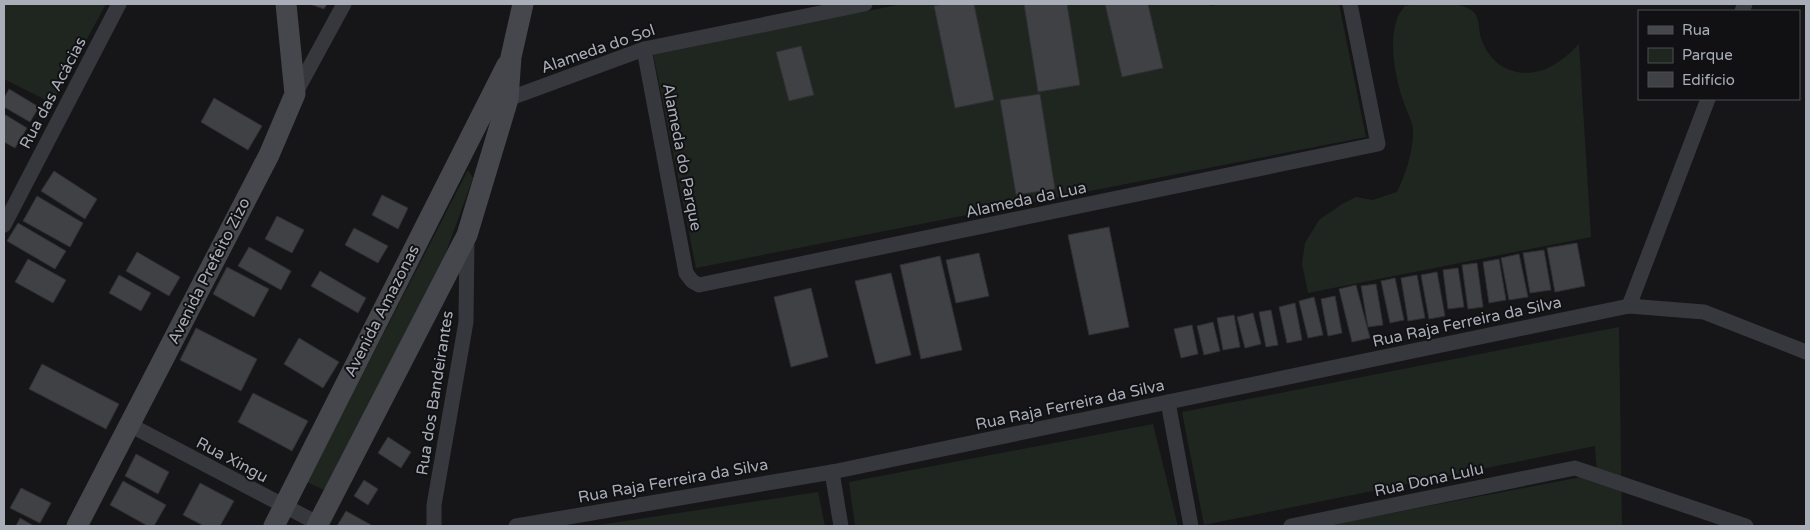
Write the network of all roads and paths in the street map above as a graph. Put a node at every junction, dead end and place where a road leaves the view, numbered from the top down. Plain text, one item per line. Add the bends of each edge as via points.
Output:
1 (120, 4) edge
2 (286, 4) edge
3 (344, 4) edge
4 (523, 4) edge
5 (865, 4) edge
6 (1350, 4) edge
7 (644, 49) junction
8 (295, 94) junction
9 (499, 98) junction
10 (1708, 100) edge
11 (4, 225) edge
12 (467, 235) junction
13 (686, 273) joint
14 (1629, 306) junction
15 (1806, 352) edge
16 (1168, 402) junction
17 (130, 425) junction
18 (832, 472) junction
19 (284, 507) junction
20 (318, 525) edge
21 (77, 526) edge
22 (274, 526) edge
23 (434, 526) edge
24 (516, 526) edge
25 (841, 526) edge
26 (1192, 526) edge
27 (1291, 526) edge
28 (1746, 526) edge

1 - 11 street, Rua das Acácias
2 - 8 main road, Avenida Prefeito Zizo
3 - 8 street
4 - 9 main road
5 - 7 street, Alameda do Sol
6 - 13 street, Alameda da Lua via 1378,144 708,284 692,282
7 - 9 street, Alameda do Sol
7 - 13 street, Alameda do Parque
8 - 17 main road, Avenida Prefeito Zizo via 269,155
9 - 12 main road
9 - 19 main road, Avenida Amazonas
10 - 14 street
12 - 20 main road
12 - 23 street, Rua dos Bandeirantes via 466,322 434,505
14 - 15 street, Rua Raja Ferreira da Silva via 1704,312
14 - 16 street, Rua Raja Ferreira da Silva
16 - 18 street, Rua Raja Ferreira da Silva
16 - 26 street
17 - 19 street, Rua Xingu
17 - 21 main road, Avenida Prefeito Zizo
18 - 24 street, Rua Raja Ferreira da Silva
18 - 25 street
19 - 20 street, Rua Xingu
19 - 22 main road, Avenida Amazonas
27 - 28 street, Rua Dona Lulu via 1574,468

